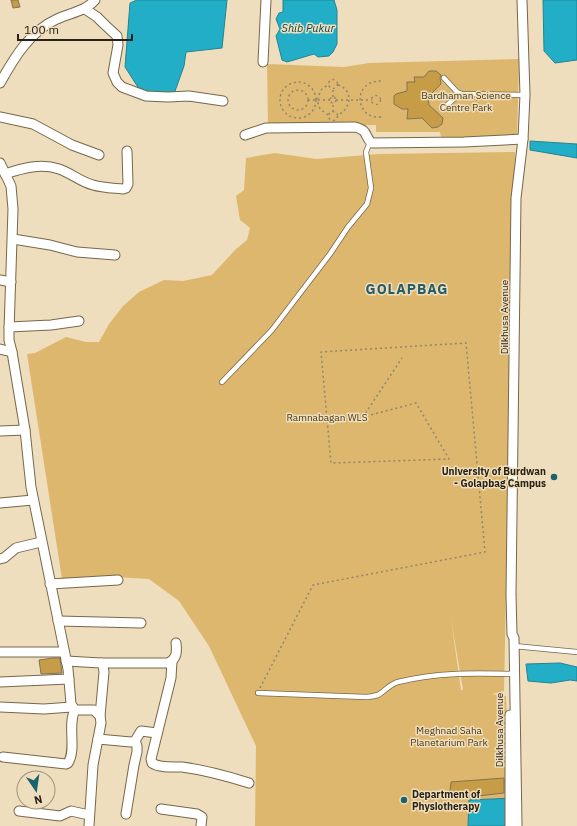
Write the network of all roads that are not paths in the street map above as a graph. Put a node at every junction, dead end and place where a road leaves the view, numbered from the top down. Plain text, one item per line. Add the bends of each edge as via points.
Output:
1 (95, 0) edge
2 (266, 0) edge
3 (522, 0) edge
4 (85, 9) junction
5 (263, 62) dead end
6 (444, 78) dead end
7 (0, 83) edge
8 (459, 94) junction
9 (525, 96) junction
10 (223, 101) dead end
11 (443, 109) dead end
12 (0, 117) edge
13 (245, 135) dead end
14 (523, 139) junction
15 (370, 142) junction
16 (127, 151) dead end
17 (100, 155) dead end
18 (0, 163) edge
19 (5, 174) junction
20 (13, 239) junction
21 (115, 255) dead end
22 (0, 280) edge
23 (11, 282) junction
24 (79, 322) dead end
25 (9, 327) junction
26 (0, 349) edge
27 (12, 352) junction
28 (222, 382) dead end
29 (25, 430) junction
30 (0, 431) edge
31 (34, 500) junction
32 (0, 503) edge
33 (41, 542) junction
34 (0, 559) edge
35 (118, 580) dead end
36 (50, 584) junction
37 (58, 621) junction
38 (141, 623) dead end
39 (512, 634) junction
40 (176, 643) dead end
41 (514, 646) junction
42 (0, 652) edge
43 (577, 652) edge
44 (65, 657) junction
45 (172, 661) junction
46 (101, 663) junction
47 (512, 674) junction
48 (69, 679) junction
49 (0, 682) edge
50 (258, 693) road end
51 (0, 707) edge
52 (74, 708) junction
53 (100, 716) junction
54 (513, 728) junction
55 (157, 733) junction
56 (98, 739) junction
57 (135, 741) junction
58 (3, 758) dead end
59 (249, 783) dead end
60 (161, 809) dead end
61 (20, 811) dead end
62 (126, 814) dead end
63 (89, 815) junction
64 (88, 826) edge
65 (201, 826) edge
66 (510, 826) edge
67 (517, 826) edge

1 - 4 street
2 - 5 street
3 - 9 street, Dilkhusa Avenue
4 - 7 street via 56,20 32,36 18,52
4 - 10 street via 117,36 113,73 122,87 146,96 189,96
6 - 8 lane
8 - 9 lane
8 - 11 lane
9 - 14 street, Dilkhusa Avenue
12 - 17 street via 33,124
13 - 15 street via 266,128 355,127 365,131
14 - 15 street
14 - 39 street, Dilkhusa Avenue via 516,198
15 - 28 lane via 366,152 371,188 367,204 272,330
16 - 19 street via 128,184 123,189 91,185 59,169 46,167 21,168
18 - 19 street
19 - 20 street via 12,196
20 - 21 street via 50,244 77,252
20 - 23 street
22 - 23 street
23 - 25 street
24 - 25 street
25 - 27 street
26 - 27 street
27 - 29 street
29 - 30 street
29 - 31 street
31 - 32 street
31 - 33 street
33 - 34 street via 16,548
33 - 36 street
35 - 36 street
36 - 37 street
37 - 38 street
37 - 44 street
39 - 41 street, Dilkhusa Avenue
39 - 47 street, Dilkhusa Avenue via 509,640
40 - 45 street via 176,656
41 - 43 lane
41 - 47 street, Dilkhusa Avenue
42 - 44 street
44 - 46 street
44 - 48 street
45 - 46 street
45 - 55 street via 171,678
46 - 53 street via 104,672
47 - 50 lane via 455,673 425,677 397,682 378,694 366,697
47 - 54 street, Dilkhusa Avenue
48 - 49 street
48 - 52 street
51 - 52 street
52 - 53 street via 94,710
52 - 58 street via 71,756 68,763
53 - 56 street
54 - 66 street, Dilkhusa Avenue
54 - 67 street, Dilkhusa Avenue
55 - 57 street via 141,731
55 - 59 street via 151,759 154,765 211,772
56 - 57 street
56 - 63 street
57 - 62 street via 137,752
60 - 65 street via 197,814 202,817
61 - 63 street via 60,816 71,811
63 - 64 street

